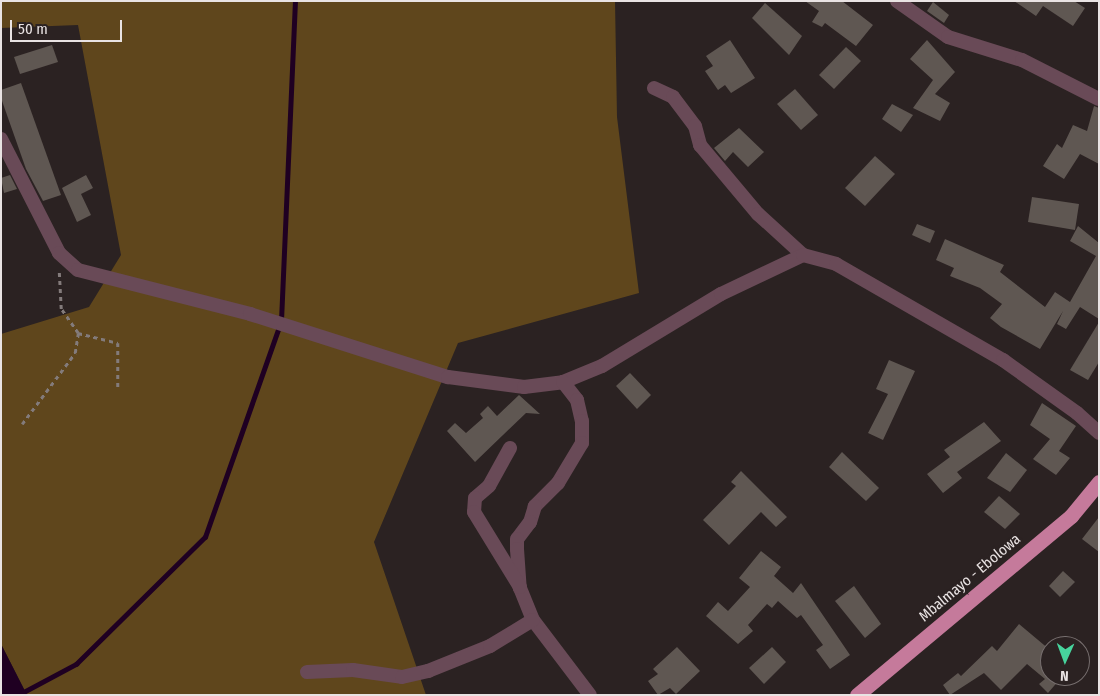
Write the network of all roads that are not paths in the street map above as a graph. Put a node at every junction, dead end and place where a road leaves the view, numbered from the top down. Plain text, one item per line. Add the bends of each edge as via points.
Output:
1 (897, 1) edge
2 (654, 88) dead end
3 (1099, 99) edge
4 (1, 139) edge
5 (803, 255) junction
6 (563, 382) junction
7 (1099, 433) edge
8 (510, 448) dead end
9 (1099, 482) edge
10 (520, 588) junction
11 (533, 620) junction
12 (307, 672) dead end
13 (590, 695) edge
14 (857, 695) edge

1 - 3 street via 948,37 1022,60
2 - 5 street via 673,97 695,126 700,145 758,214
4 - 6 street via 58,253 78,270 250,314 482,384 524,387
5 - 6 street via 721,294 602,366
5 - 7 street via 836,264 1003,360 1077,413
6 - 10 street via 577,400 582,443 558,483 535,506 530,522 517,538
8 - 10 street via 489,486 475,498 474,512
9 - 14 highway, Mbalmayo - Ebolowa via 1071,516
10 - 11 street
11 - 12 street via 490,646 428,671 402,677 353,670
11 - 13 street

